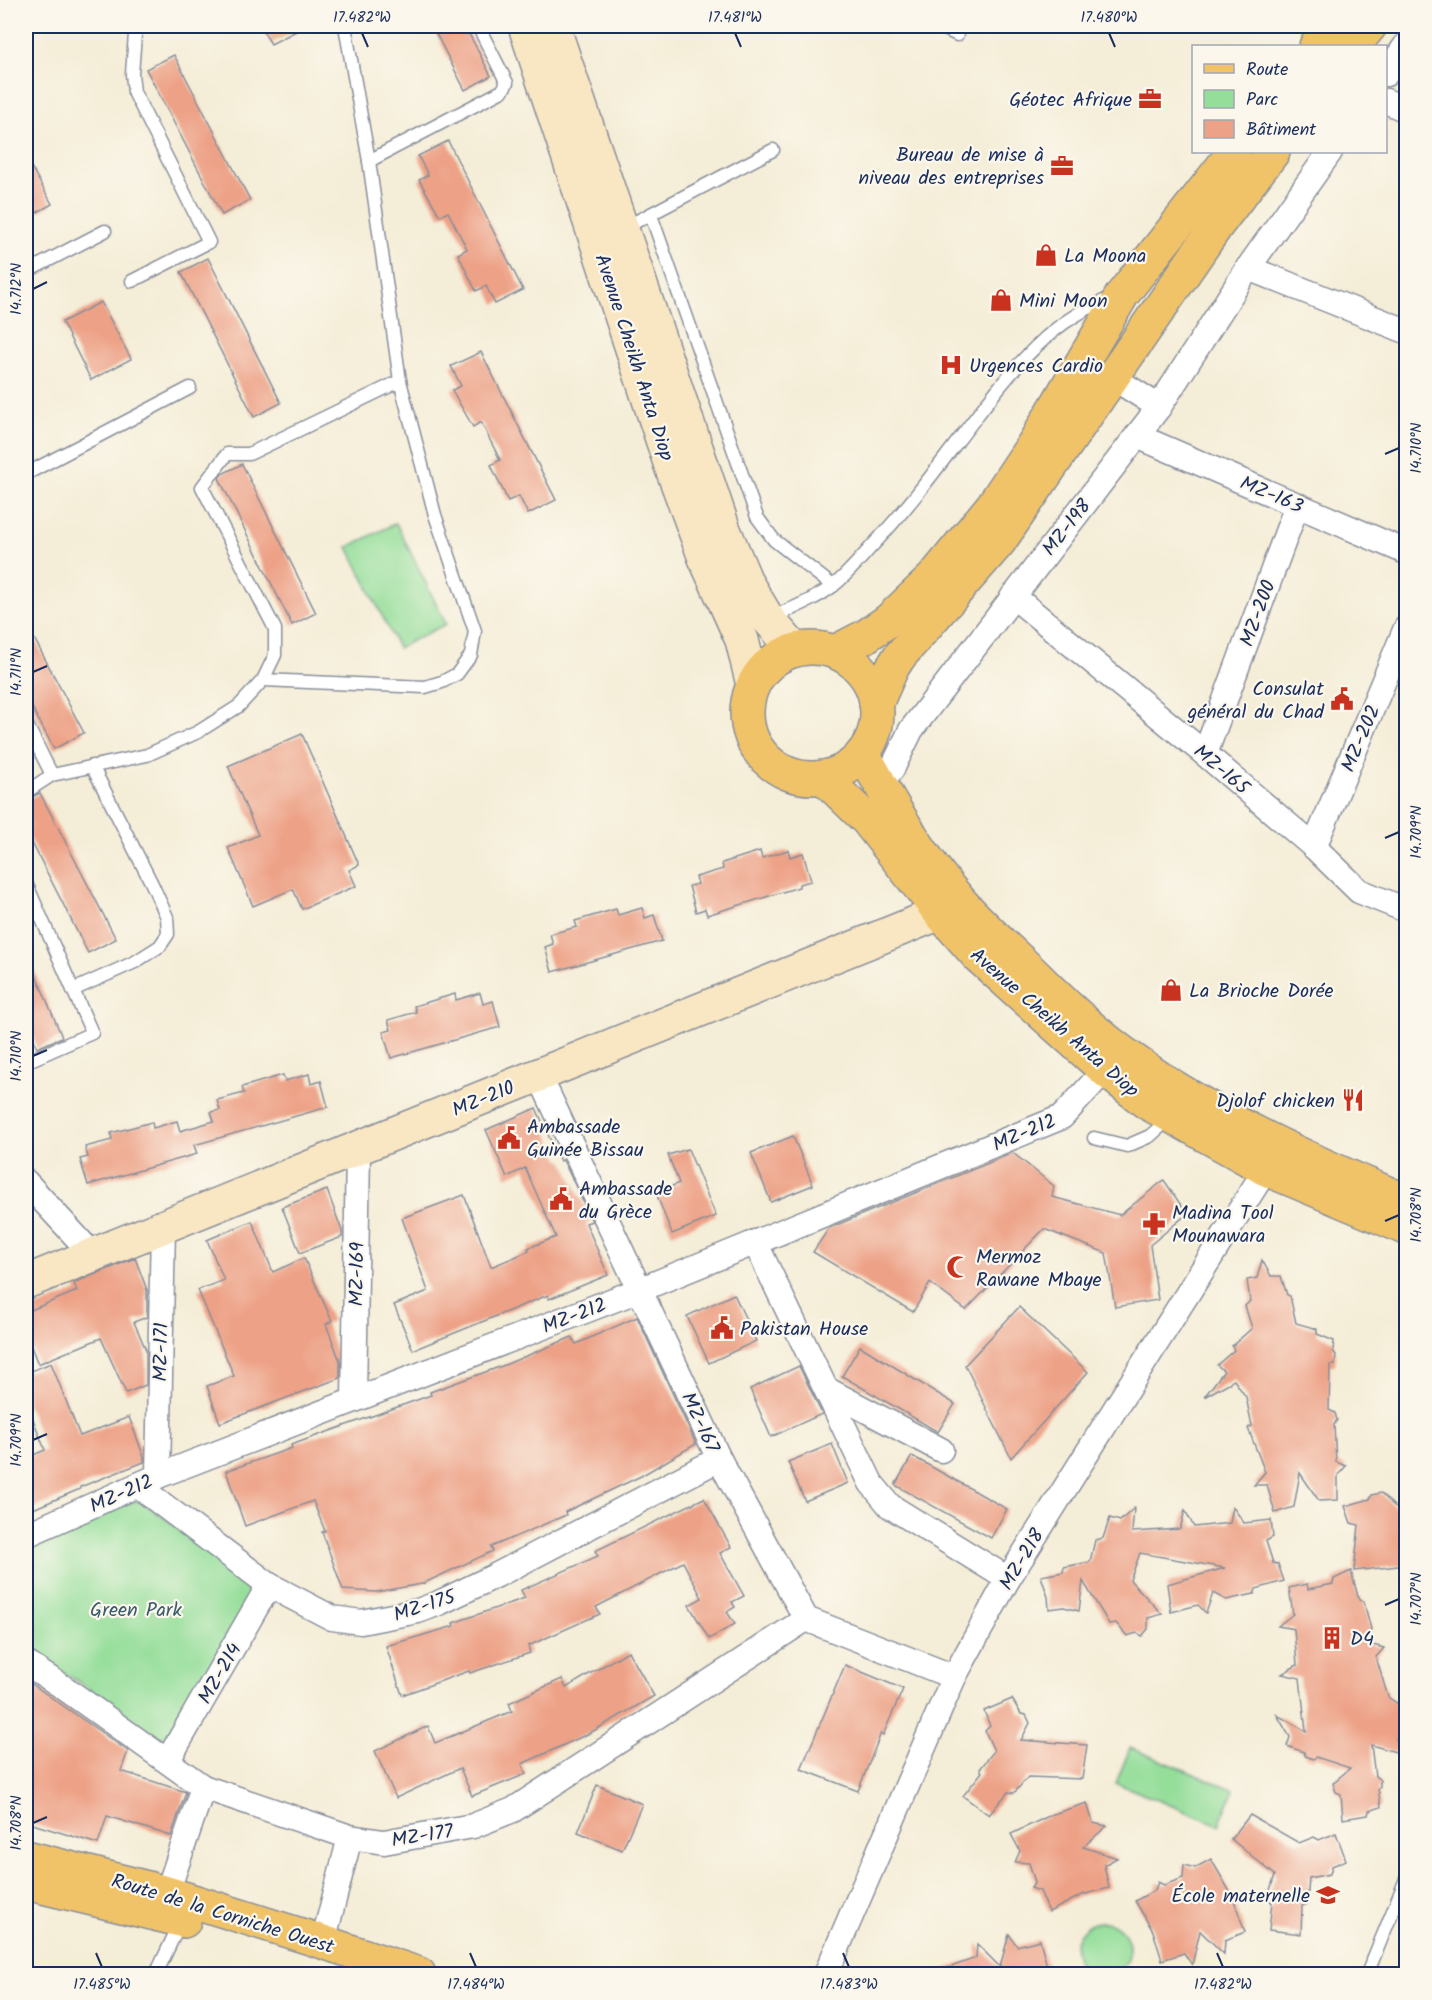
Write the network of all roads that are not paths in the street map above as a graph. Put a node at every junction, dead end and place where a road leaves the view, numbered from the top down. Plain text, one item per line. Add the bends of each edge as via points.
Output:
1 (345, 26) edge
2 (478, 26) edge
3 (525, 26) edge
4 (553, 26) edge
5 (939, 26) edge
6 (1332, 26) edge
7 (1370, 26) edge
8 (135, 34) dead end
9 (957, 35) dead end
10 (1317, 45) edge
11 (1354, 45) edge
12 (1407, 45) edge
13 (1387, 73) edge
14 (1387, 101) edge
15 (1407, 110) edge
16 (773, 150) dead end
17 (1233, 153) edge
18 (1272, 153) edge
19 (1329, 153) edge
20 (369, 161) junction
21 (651, 214) junction
22 (621, 230) junction
23 (105, 231) dead end
24 (1248, 268) junction
25 (26, 272) edge
26 (132, 281) dead end
27 (1122, 295) junction
28 (1407, 332) edge
29 (1112, 377) junction
30 (400, 381) junction
31 (190, 388) dead end
32 (1159, 407) junction
33 (1137, 436) junction
34 (26, 474) edge
35 (1297, 505) junction
36 (1407, 552) edge
37 (832, 586) junction
38 (1013, 596) junction
39 (768, 620) junction
40 (1407, 628) edge
41 (795, 650) junction
42 (835, 652) junction
43 (263, 680) junction
44 (753, 685) junction
45 (876, 704) junction
46 (26, 723) edge
47 (863, 753) junction
48 (1205, 754) junction
49 (92, 766) junction
50 (52, 775) junction
51 (823, 777) junction
52 (880, 783) junction
53 (26, 792) edge
54 (1314, 847) junction
55 (26, 883) edge
56 (1407, 910) edge
57 (940, 913) junction
58 (73, 990) junction
59 (26, 1062) edge
60 (1105, 1070) junction
61 (539, 1075) junction
62 (1171, 1117) junction
63 (1094, 1138) dead end
64 (358, 1149) junction
65 (1266, 1169) junction
66 (26, 1182) edge
67 (1407, 1201) edge
68 (163, 1227) junction
69 (1407, 1228) edge
70 (755, 1242) junction
71 (93, 1255) junction
72 (26, 1282) edge
73 (639, 1290) junction
74 (826, 1389) junction
75 (354, 1400) junction
76 (940, 1450) dead end
77 (719, 1459) junction
78 (148, 1481) junction
79 (26, 1535) edge
80 (1008, 1579) junction
81 (269, 1585) junction
82 (806, 1619) junction
83 (26, 1663) edge
84 (954, 1677) junction
85 (168, 1760) junction
86 (203, 1787) junction
87 (350, 1837) junction
88 (26, 1857) edge
89 (1407, 1879) edge
90 (26, 1883) edge
91 (175, 1907) junction
92 (323, 1942) junction
93 (156, 1974) edge
94 (352, 1974) edge
95 (419, 1974) edge
96 (826, 1974) edge
97 (1367, 1974) edge

1 - 20 lane
2 - 20 lane via 507,83 502,91
3 - 44 street, Avenue Cheikh Anta Diop via 671,465 705,558 742,640
4 - 22 street, Avenue Cheikh Anta Diop
5 - 9 lane
6 - 10 main road
7 - 11 main road
8 - 26 lane via 134,92 209,242
12 - 13 street
14 - 15 street
16 - 21 lane
17 - 27 main road
18 - 29 main road via 1217,225
19 - 24 street, MZ-198
20 - 30 lane
21 - 22 lane
21 - 37 lane via 757,517 774,540
22 - 39 street, Avenue Cheikh Anta Diop via 724,530 747,584
23 - 25 lane
24 - 28 street
24 - 32 street, MZ-198
27 - 37 lane via 1094,303 1035,347 997,390 904,512
27 - 42 main road via 993,505 934,577 890,620
29 - 32 street
29 - 45 main road via 999,542 899,657
30 - 43 lane via 249,454 227,454 202,487 275,629 275,655
30 - 43 lane via 435,515 475,631 471,655 457,674 424,687
31 - 34 lane
32 - 33 street, MZ-198
33 - 35 street, MZ-163
33 - 38 street, MZ-198
35 - 36 street, MZ-163
35 - 48 street, MZ-200
37 - 39 lane
38 - 48 street, MZ-165
38 - 52 street, MZ-198 via 911,730 892,769
39 - 41 street, Avenue Cheikh Anta Diop
40 - 54 street, MZ-202
41 - 42 main road
41 - 44 main road via 763,670
42 - 45 main road via 863,672
43 - 49 lane via 239,706 198,732 147,755
44 - 51 main road via 747,704 748,725 754,744 766,760 783,772 803,778
45 - 47 main road via 872,738
46 - 50 lane
47 - 51 main road via 838,773
47 - 52 main road, Avenue Cheikh Anta Diop
48 - 54 street, MZ-165
49 - 50 lane
49 - 58 lane via 167,917 168,934 160,946 135,962
50 - 53 lane
51 - 57 main road, Avenue Cheikh Anta Diop via 876,830
52 - 67 main road, Avenue Cheikh Anta Diop via 922,853 958,899 1098,1034 1177,1089 1256,1132
54 - 56 street, MZ-165 via 1359,891
55 - 58 lane
57 - 60 main road, Avenue Cheikh Anta Diop via 999,977
57 - 61 street, MZ-210
58 - 59 lane via 92,1033
60 - 62 main road, Avenue Cheikh Anta Diop
60 - 70 street, MZ-212 via 1062,1117
61 - 64 street, MZ-210
61 - 73 street, MZ-167
62 - 63 lane via 1156,1131 1127,1146
62 - 65 main road, Avenue Cheikh Anta Diop
64 - 68 street, MZ-210
64 - 75 street, MZ-169
65 - 69 main road, Avenue Cheikh Anta Diop
65 - 80 street, MZ-218
66 - 71 street
68 - 71 street, MZ-210
68 - 78 street, MZ-171
70 - 73 street, MZ-212
70 - 74 street
71 - 72 street, MZ-210
73 - 75 street, MZ-212
73 - 77 street, MZ-167
74 - 76 street
74 - 80 street via 878,1494 890,1506
75 - 78 street, MZ-212
77 - 81 street, MZ-175 via 497,1575 418,1611 361,1622 332,1618
77 - 82 street, MZ-167
78 - 79 street, MZ-212
78 - 81 street, MZ-175
80 - 84 street, MZ-218
81 - 85 street, MZ-214
82 - 84 street
82 - 87 street, MZ-177 via 513,1810 473,1826 384,1842
83 - 85 street, MZ-177
84 - 96 street, MZ-218
85 - 86 street, MZ-177
86 - 87 street, MZ-177
86 - 91 street
87 - 92 street
88 - 91 main road, Route de la Corniche Ouest
89 - 97 lane
90 - 91 main road, Route de la Corniche Ouest
91 - 92 main road, Route de la Corniche Ouest
91 - 93 lane
91 - 94 main road, Route de la Corniche Ouest
92 - 95 main road, Route de la Corniche Ouest

